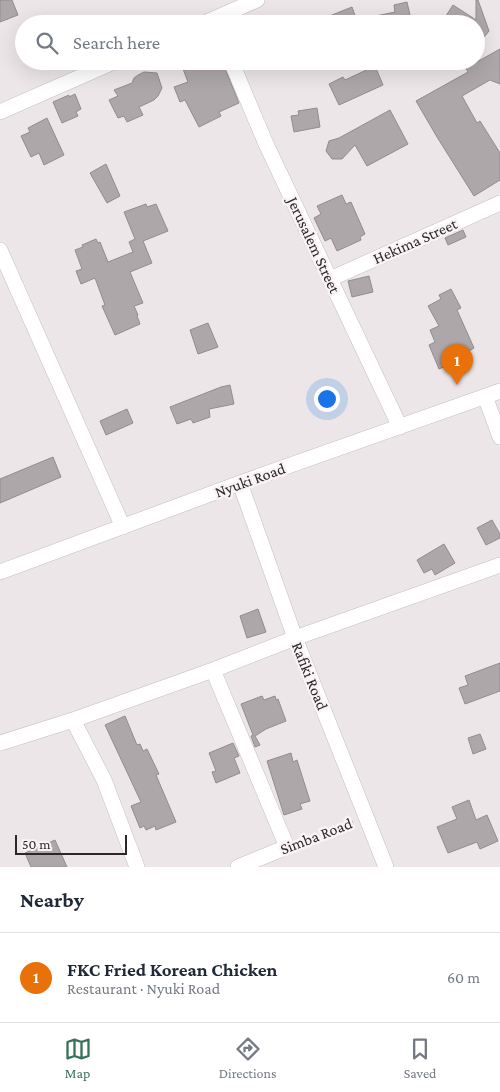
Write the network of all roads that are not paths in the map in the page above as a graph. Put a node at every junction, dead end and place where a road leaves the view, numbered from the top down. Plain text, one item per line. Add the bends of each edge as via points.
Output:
1 (258, 0) edge
2 (225, 15) edge
3 (96, 70) edge
4 (235, 70) edge
5 (0, 112) edge
6 (500, 203) edge
7 (0, 250) edge
8 (330, 279) junction
9 (500, 391) edge
10 (484, 396) junction
11 (400, 427) junction
12 (500, 437) edge
13 (240, 483) junction
14 (123, 527) junction
15 (500, 565) edge
16 (0, 572) edge
17 (295, 638) junction
18 (214, 670) junction
19 (73, 720) junction
20 (0, 743) edge
21 (137, 867) edge
22 (238, 867) edge
23 (386, 867) edge

1 - 2 street
3 - 5 street
4 - 8 street, Jerusalem Street
6 - 8 street, Hekima Street
7 - 14 street
8 - 11 street, Jerusalem Street
9 - 10 street, Nyuki Road
10 - 11 street, Nyuki Road
10 - 12 street
11 - 13 street, Nyuki Road
13 - 14 street, Nyuki Road
13 - 17 street, Rafiki Road
14 - 16 street, Nyuki Road
15 - 17 street
17 - 18 street
17 - 23 street, Rafiki Road
18 - 19 street
18 - 22 street, Simba Road via 287,847
19 - 20 street
19 - 21 street via 104,780

